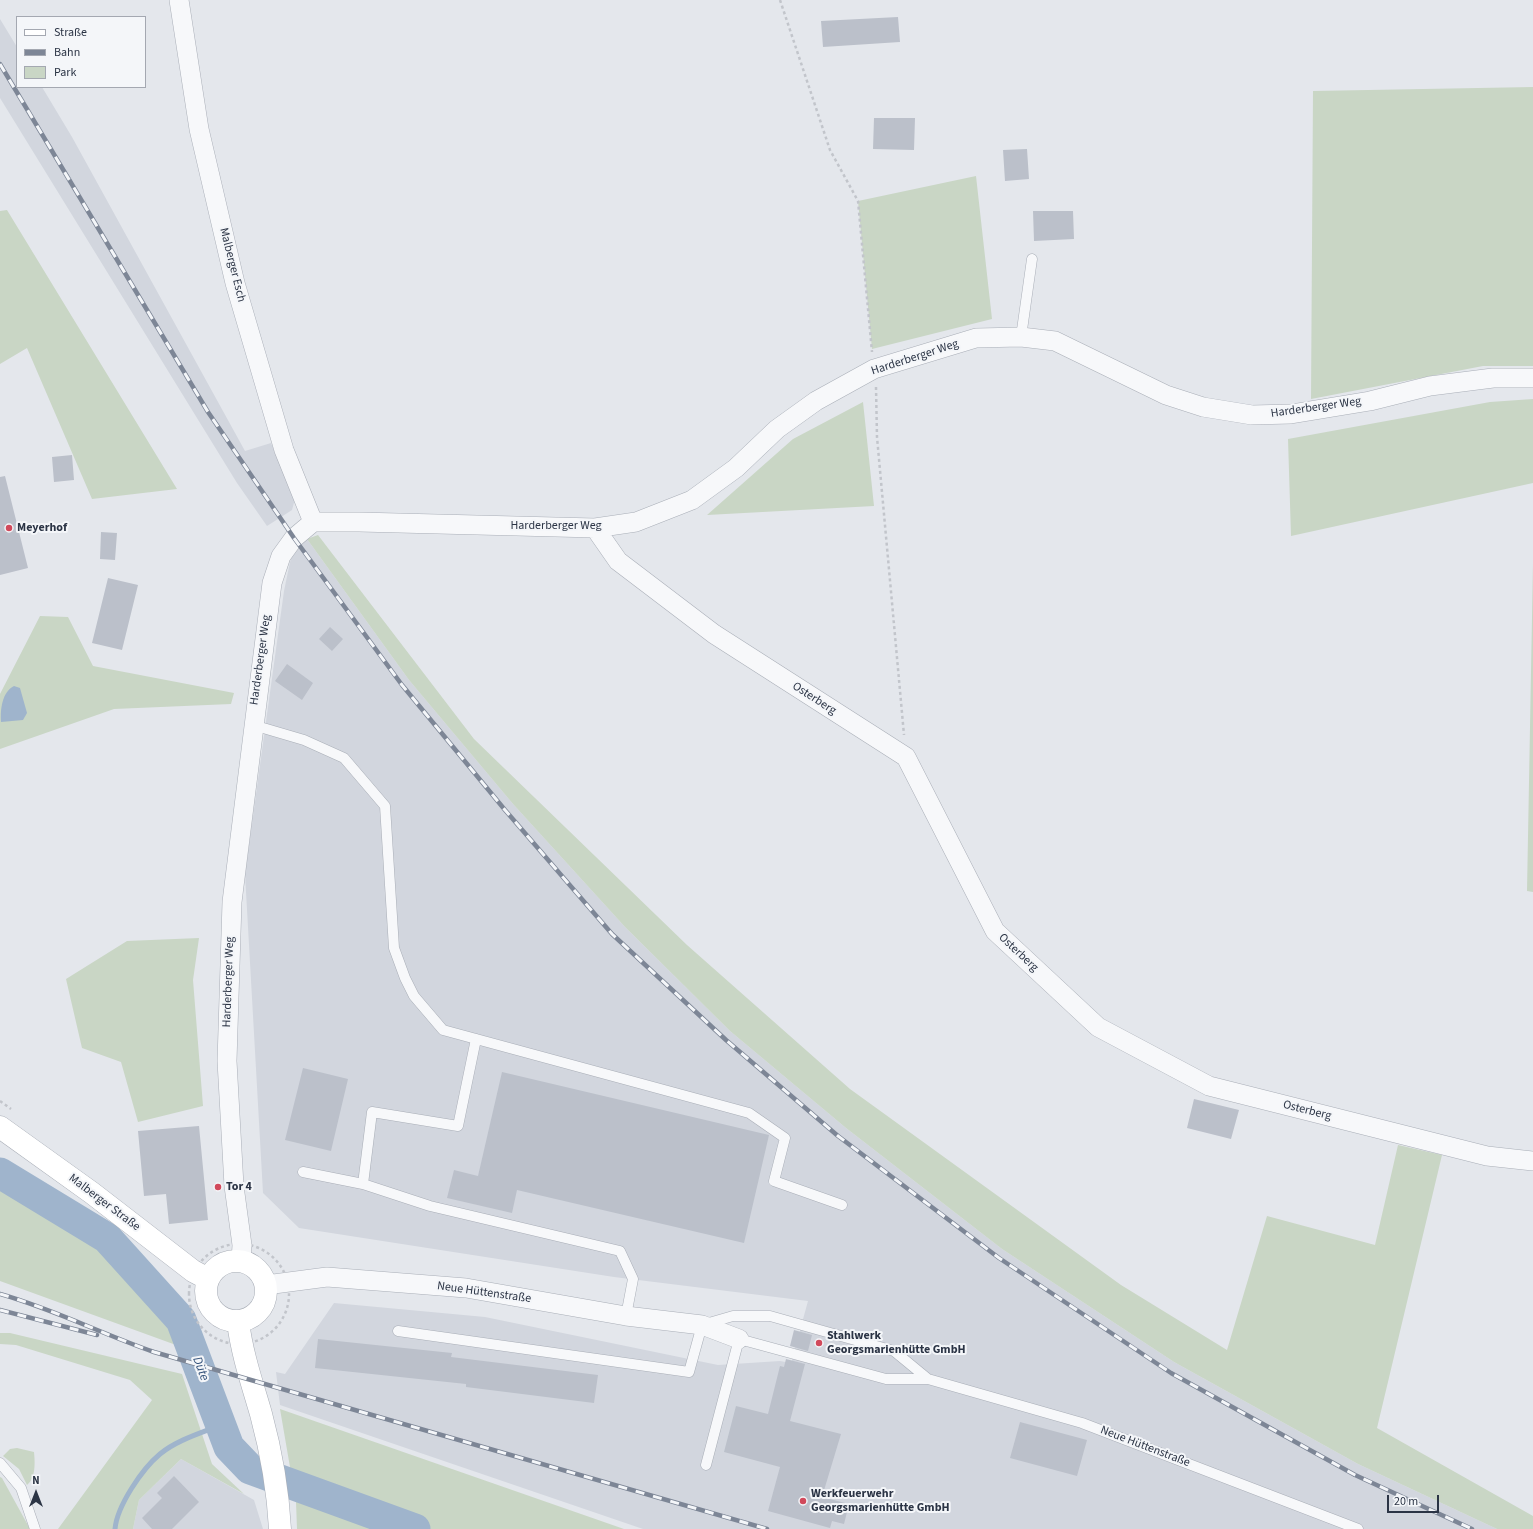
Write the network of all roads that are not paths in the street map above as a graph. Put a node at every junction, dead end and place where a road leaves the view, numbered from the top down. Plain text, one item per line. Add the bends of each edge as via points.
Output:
1 (179, 0) edge
2 (1032, 259) dead end
3 (1021, 337) junction
4 (1533, 378) edge
5 (313, 522) junction
6 (595, 528) junction
7 (253, 725) junction
8 (476, 1039) junction
9 (0, 1127) edge
10 (1533, 1161) edge
11 (303, 1172) dead end
12 (363, 1184) junction
13 (842, 1205) dead end
14 (241, 1253) junction
15 (201, 1275) junction
16 (266, 1285) junction
17 (626, 1316) junction
18 (238, 1322) junction
19 (702, 1325) junction
20 (398, 1331) dead end
21 (739, 1339) junction
22 (928, 1379) junction
23 (0, 1463) edge
24 (706, 1465) dead end
25 (35, 1529) edge
26 (280, 1529) edge
27 (1358, 1529) edge

1 - 5 street, Malberger Esch via 199,129 235,283 284,450
2 - 3 lane
3 - 4 street, Harderberger Weg via 1055,341 1166,395 1203,407 1252,416 1291,414 1370,401 1430,386 1493,378
3 - 6 street, Harderberger Weg via 976,338 874,369 816,401 777,429 736,468 692,500 636,522
5 - 6 street, Harderberger Weg
5 - 7 street, Harderberger Weg via 294,538 280,556 272,582
6 - 10 street, Osterberg via 618,561 714,634 906,757 995,931 1098,1027 1209,1086 1487,1156
7 - 8 lane via 304,740 344,758 385,806 394,948 405,978 414,996 443,1030
7 - 14 street, Harderberger Weg via 232,902 227,1061 234,1186
8 - 12 lane via 458,1126 372,1112
8 - 13 lane via 749,1113 785,1138 774,1181
9 - 15 street, Malberger Straße
11 - 12 lane
12 - 17 lane via 430,1206 620,1251 633,1279
14 - 15 street via 231,1261
14 - 16 street via 258,1270
15 - 18 street via 211,1308 218,1316
16 - 17 street, Neue Hüttenstraße via 327,1277 466,1288
16 - 18 street via 266,1298 262,1307 256,1314
17 - 19 street, Neue Hüttenstraße
18 - 26 street via 248,1377 261,1415 269,1452 278,1500
19 - 20 lane via 689,1372
19 - 21 street, Neue Hüttenstraße
19 - 22 lane, Neue Hüttenstraße via 733,1316 770,1316 894,1351
21 - 22 lane, Neue Hüttenstraße via 886,1379
21 - 24 lane
22 - 27 lane, Neue Hüttenstraße via 1082,1423
23 - 25 lane via 21,1488

